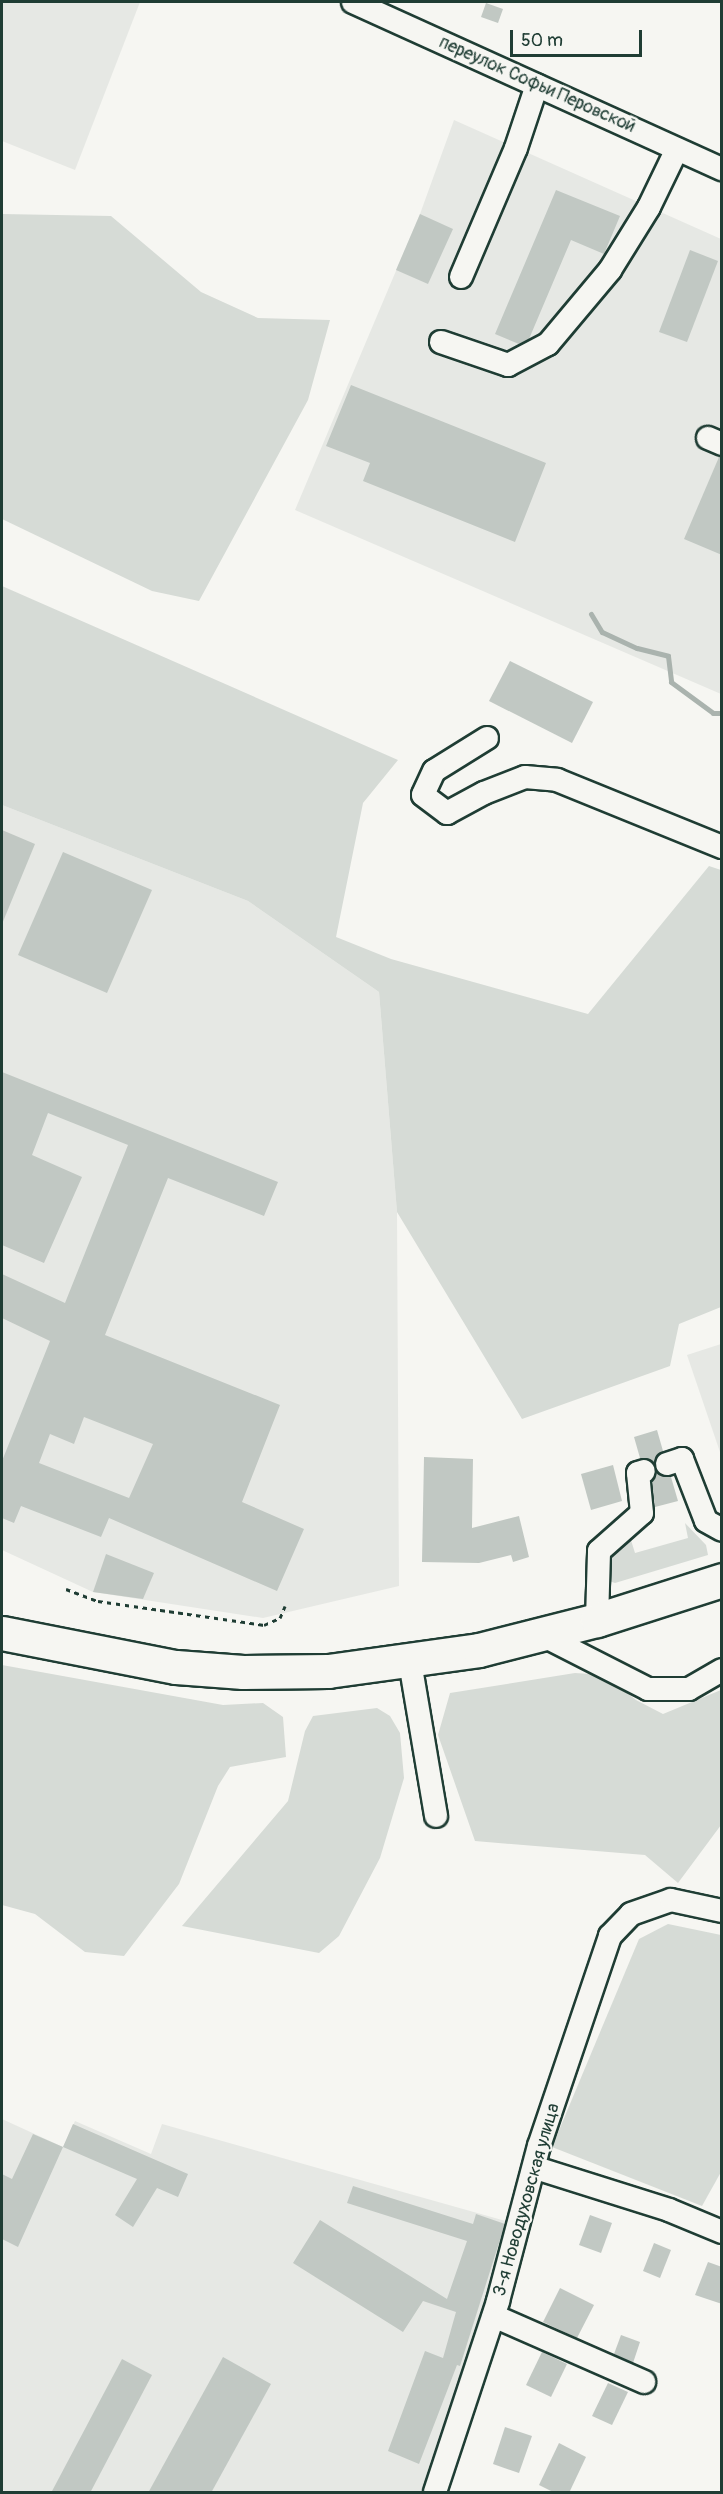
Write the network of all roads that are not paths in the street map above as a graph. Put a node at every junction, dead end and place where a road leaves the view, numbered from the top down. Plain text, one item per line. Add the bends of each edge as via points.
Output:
1 (353, 2) edge
2 (537, 86) junction
3 (677, 149) junction
4 (722, 169) edge
5 (461, 276) dead end
6 (441, 342) dead end
7 (487, 738) dead end
8 (722, 847) edge
9 (667, 1464) dead end
10 (644, 1471) dead end
11 (722, 1530) edge
12 (722, 1580) edge
13 (597, 1620) junction
14 (2, 1633) edge
15 (542, 1635) junction
16 (410, 1662) junction
17 (722, 1670) edge
18 (436, 1816) dead end
19 (722, 1911) edge
20 (536, 2168) junction
21 (722, 2232) edge
22 (494, 2316) junction
23 (644, 2382) dead end
24 (440, 2491) edge

1 - 2 street, переулок Софьи Перовской
2 - 3 street, переулок Софьи Перовской
2 - 5 street via 516,148
3 - 4 street, переулок Софьи Перовской
3 - 6 street via 649,207 610,270 548,345 508,365
7 - 8 street via 434,771 423,795 447,813 525,777 557,780
9 - 11 street via 682,1460 706,1521
10 - 13 street via 638,1473 642,1513 599,1551
12 - 13 highway
13 - 15 highway
14 - 16 highway via 147,1663 243,1672 328,1671
15 - 16 highway
15 - 17 street via 648,1689 689,1689
16 - 18 street
19 - 20 street, 3-я Новодуховская улица via 670,1900 630,1914 610,1936 539,2146
20 - 21 street via 669,2210
20 - 22 street, 3-я Новодуховская улица
22 - 23 street
22 - 24 street, 3-я Новодуховская улица

